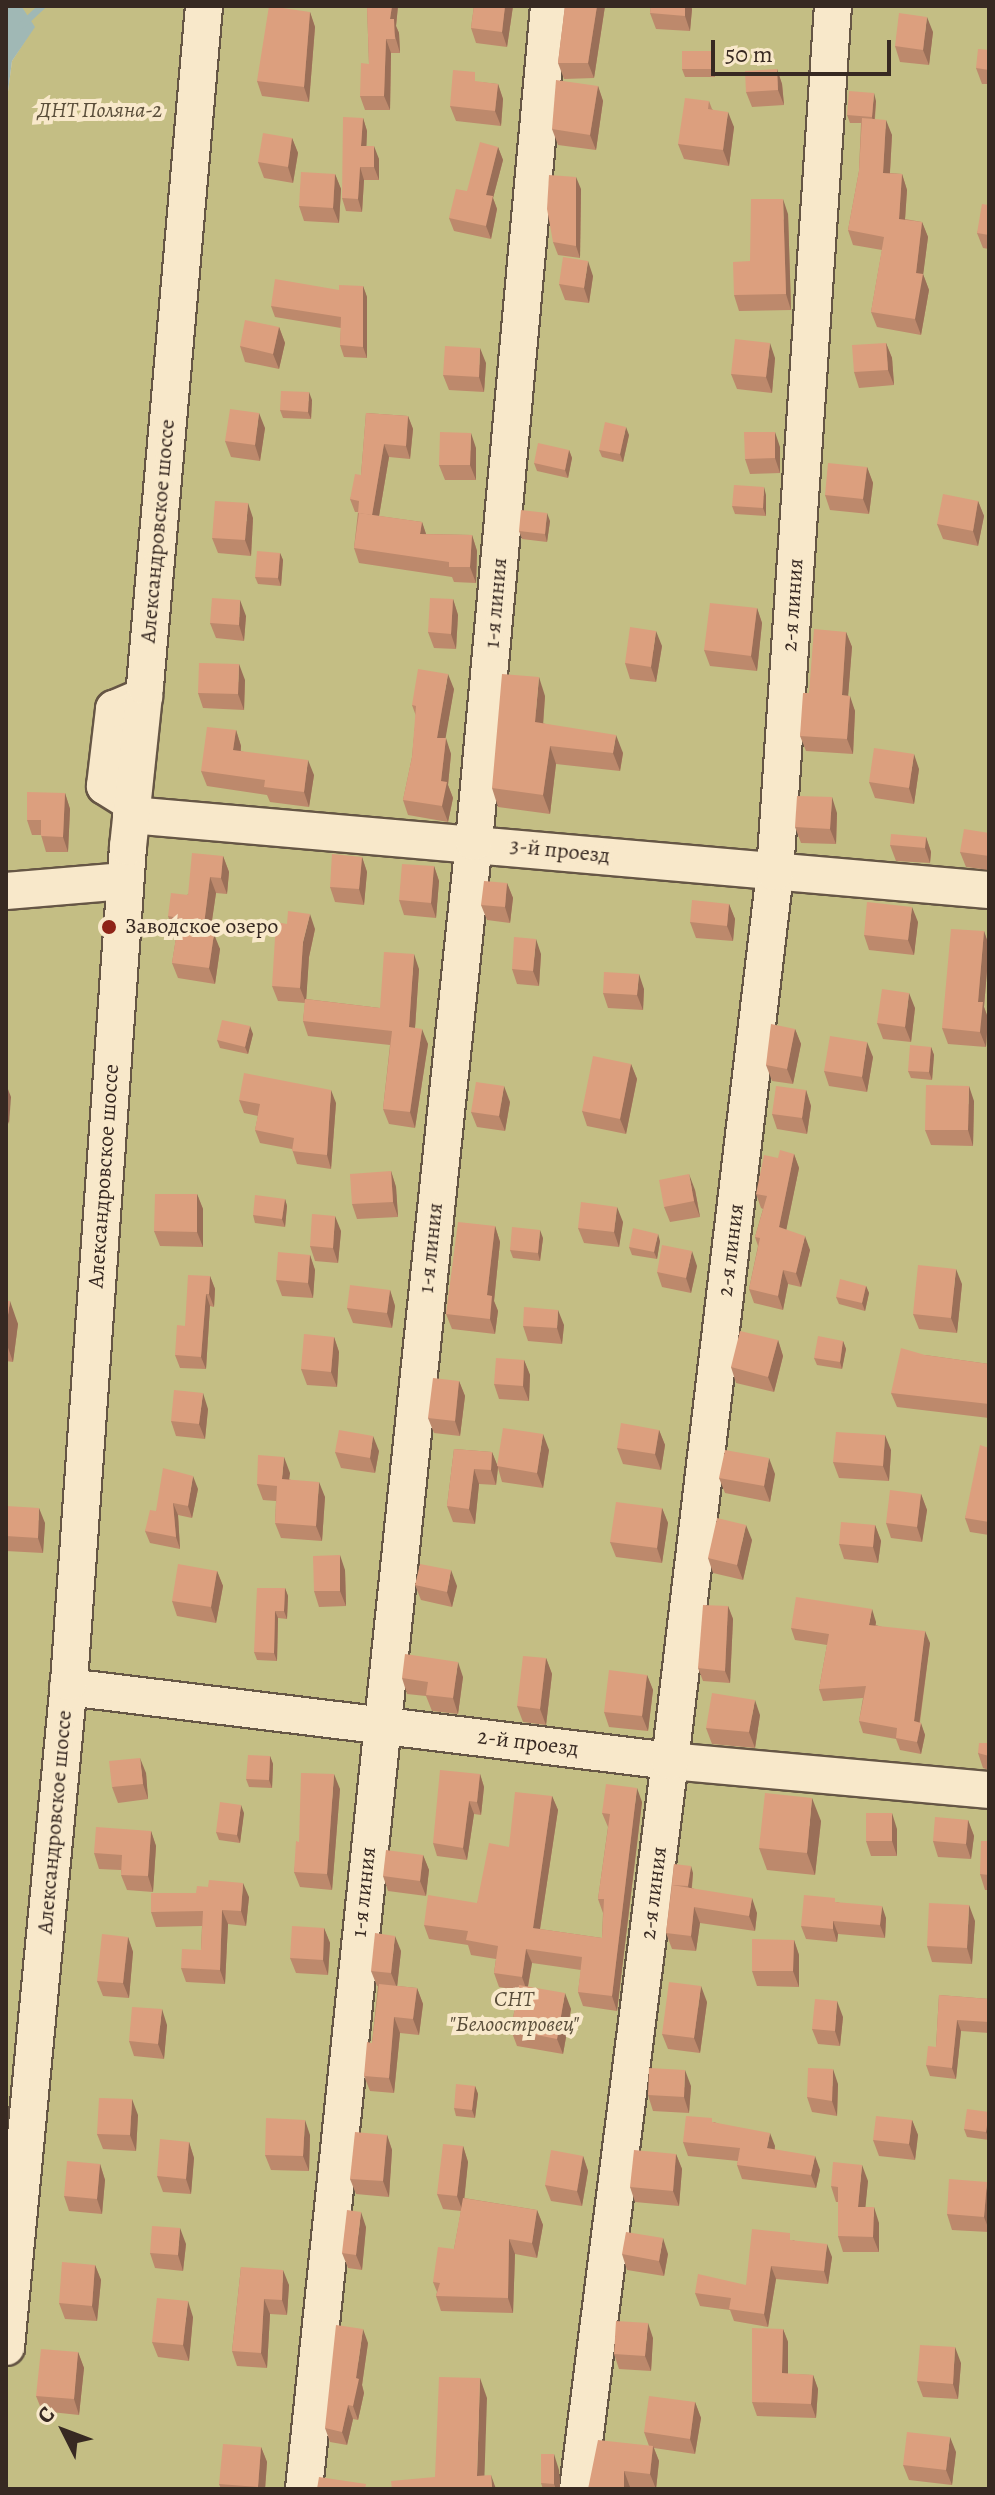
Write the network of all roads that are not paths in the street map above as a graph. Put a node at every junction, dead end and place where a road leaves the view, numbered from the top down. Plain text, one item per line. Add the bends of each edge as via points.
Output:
1 (204, 6) edge
2 (549, 6) edge
3 (833, 6) edge
4 (132, 809) junction
5 (474, 842) junction
6 (775, 872) junction
7 (125, 881) junction
8 (989, 890) edge
9 (6, 891) edge
10 (68, 1687) junction
11 (381, 1725) junction
12 (670, 1761) junction
13 (989, 1790) edge
14 (6, 2347) edge
15 (304, 2489) edge
16 (578, 2489) edge

1 - 4 street, Александровское шоссе
2 - 5 street, 1-я линия
3 - 6 street, 2-я линия
4 - 5 street, 3-й проезд
4 - 7 street, Александровское шоссе
5 - 6 street, 3-й проезд
5 - 11 street, 1-я линия
6 - 8 street, 3-й проезд
6 - 12 street, 2-я линия
7 - 9 street
7 - 10 street, Александровское шоссе
10 - 11 street, 2-й проезд
10 - 14 street, Александровское шоссе
11 - 12 street, 2-й проезд
11 - 15 street, 1-я линия
12 - 13 street, 2-й проезд
12 - 16 street, 2-я линия

